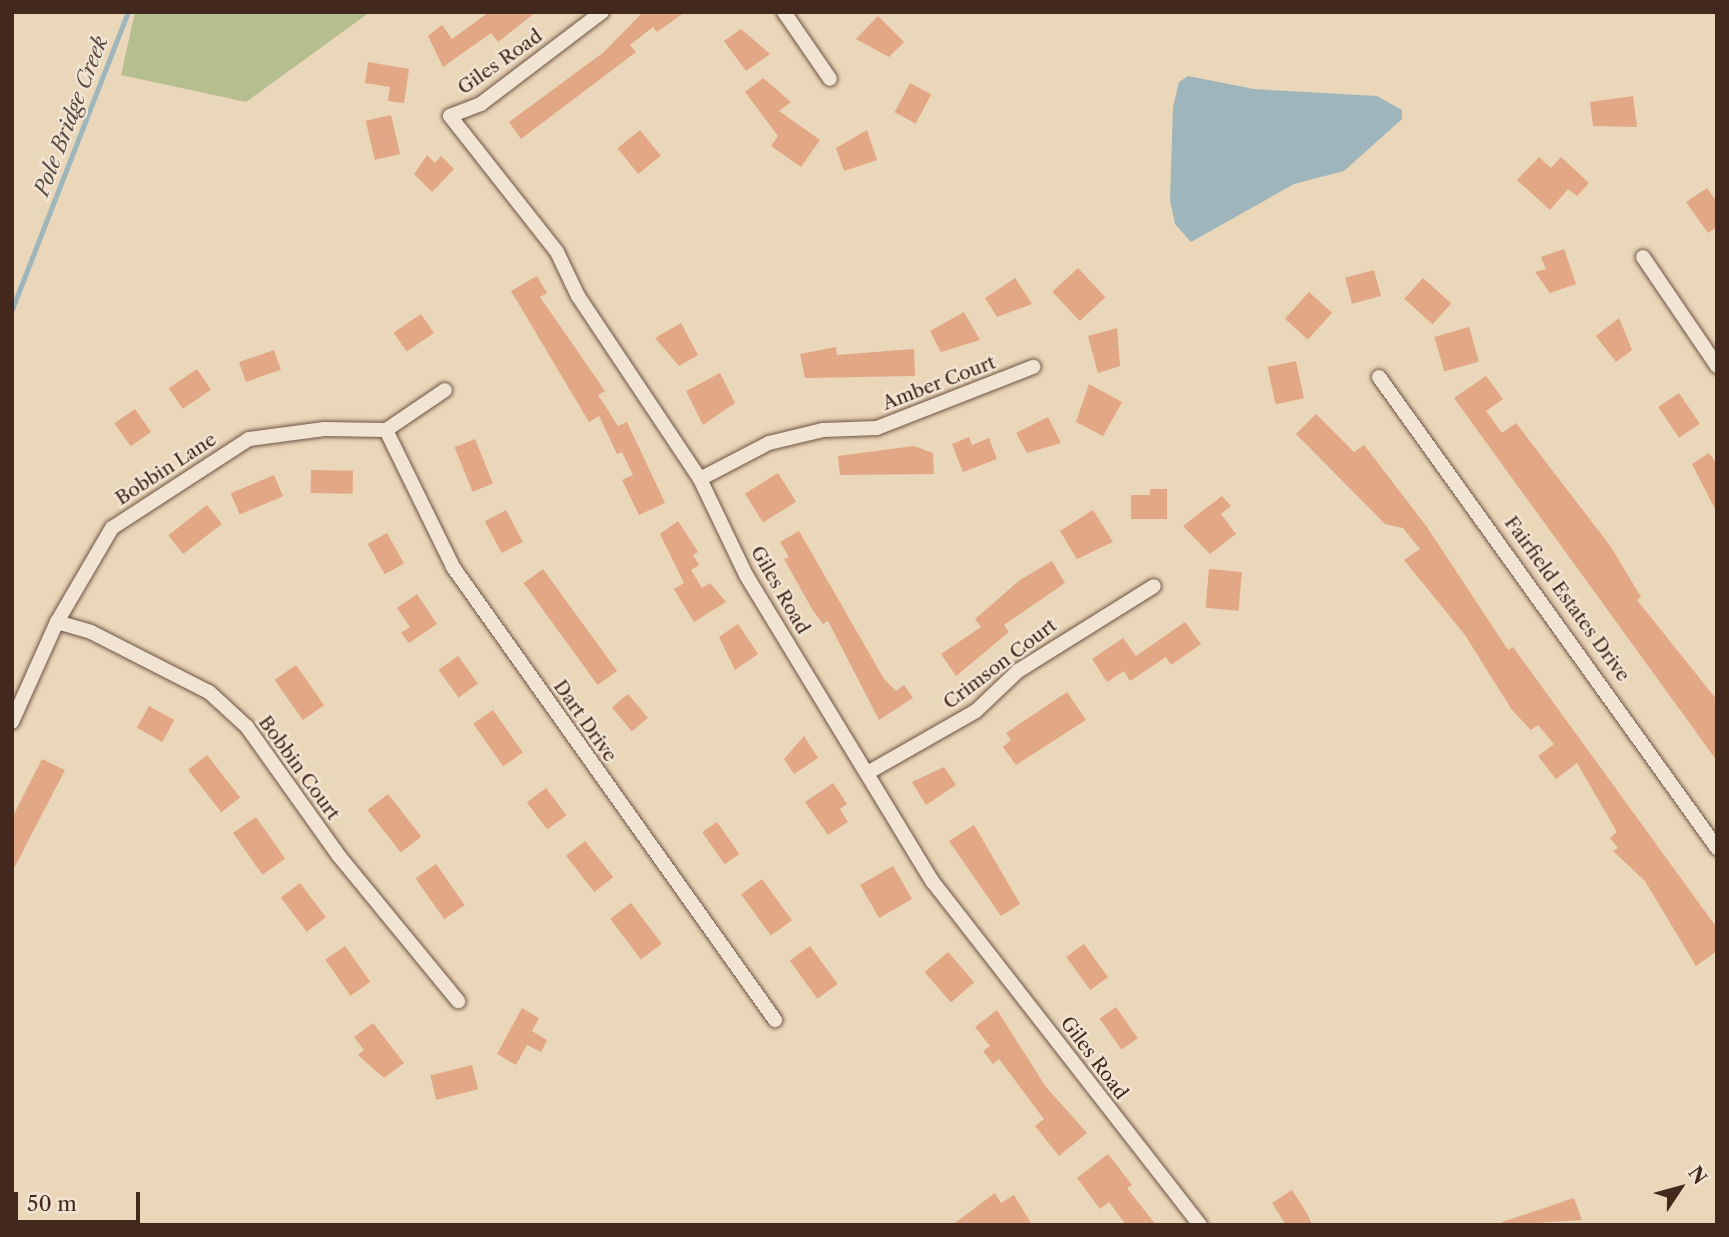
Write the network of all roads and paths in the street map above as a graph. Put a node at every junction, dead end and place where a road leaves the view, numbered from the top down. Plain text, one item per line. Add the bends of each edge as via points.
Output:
1 (602, 12) edge
2 (784, 12) edge
3 (830, 79) dead end
4 (1643, 257) dead end
5 (1717, 366) edge
6 (1033, 367) dead end
7 (1379, 377) dead end
8 (445, 390) dead end
9 (386, 430) junction
10 (700, 479) junction
11 (1154, 586) dead end
12 (57, 622) junction
13 (12, 722) edge
14 (869, 772) junction
15 (1717, 848) edge
16 (458, 1000) dead end
17 (775, 1020) dead end
18 (1200, 1225) edge

1 - 10 street, Giles Road via 481,104 450,116 556,252 578,296
2 - 3 street
4 - 5 street
6 - 10 street, Amber Court via 877,428 823,429 769,443
7 - 15 street, Fairfield Estates Drive
8 - 9 street
9 - 12 street, Bobbin Lane via 324,429 249,439 174,482 112,528
9 - 17 street, Dart Drive via 453,567
10 - 14 street, Giles Road via 746,575
11 - 14 street, Crimson Court via 1018,671 976,711
12 - 13 street, Bobbin Lane
12 - 16 street, Bobbin Court via 91,632 209,692 247,727 339,856
14 - 18 street, Giles Road via 933,883

